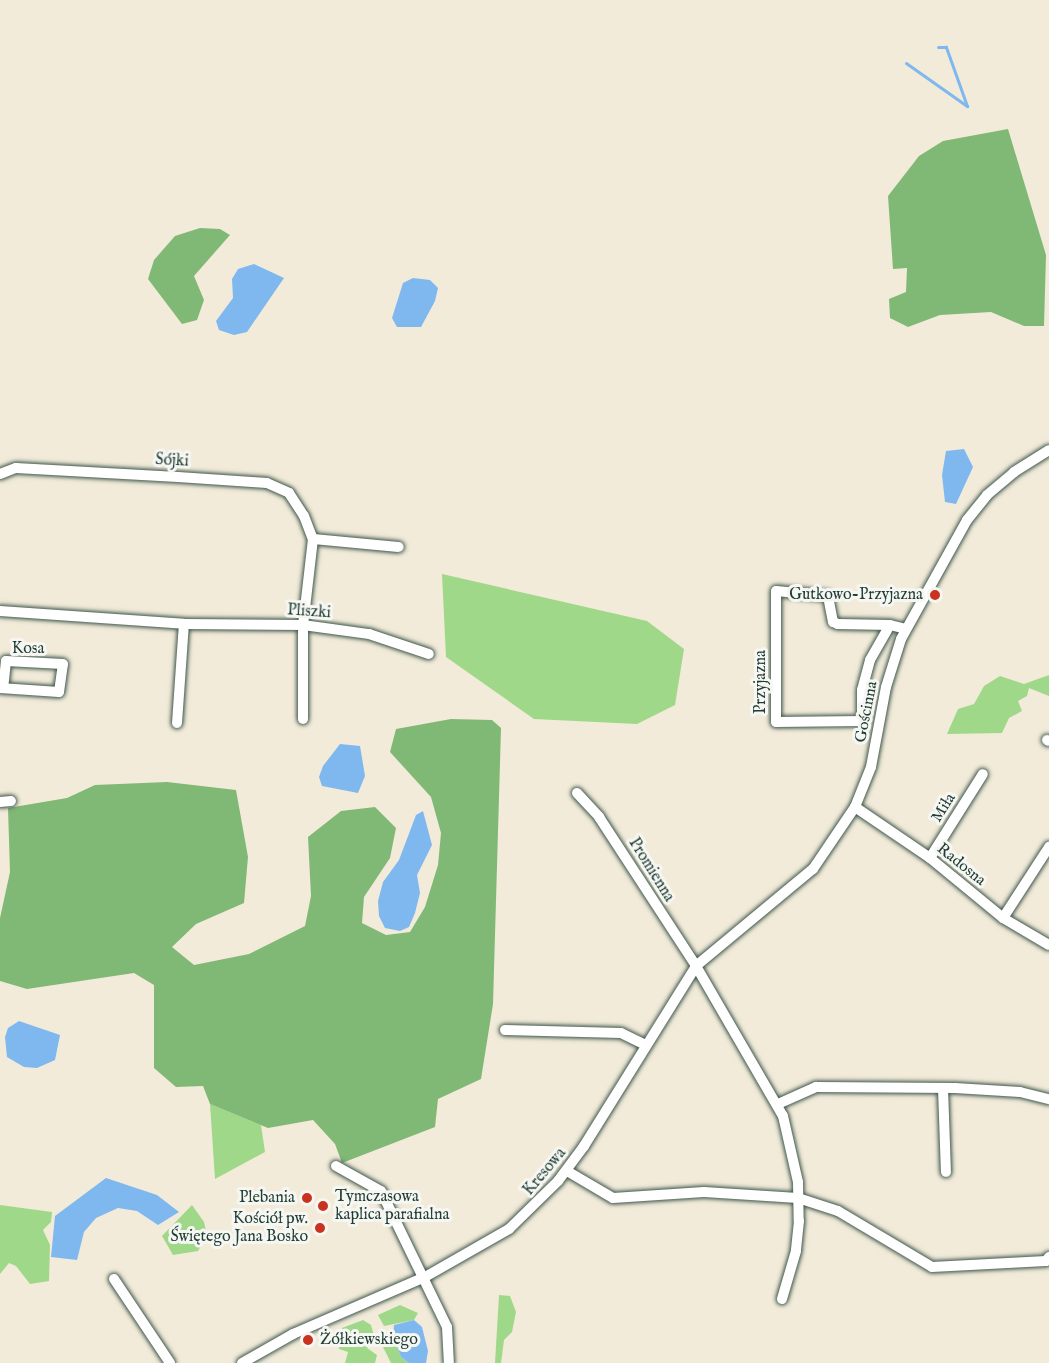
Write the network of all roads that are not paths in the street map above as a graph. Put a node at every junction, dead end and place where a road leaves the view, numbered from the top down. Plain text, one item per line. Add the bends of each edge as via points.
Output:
1 (1049, 450) edge
2 (0, 474) edge
3 (313, 539) junction
4 (399, 547) dead end
5 (0, 611) edge
6 (184, 624) junction
7 (303, 625) junction
8 (890, 625) junction
9 (906, 629) junction
10 (429, 654) dead end
11 (2, 688) edge
12 (303, 719) dead end
13 (177, 723) dead end
14 (983, 774) dead end
15 (577, 793) dead end
16 (855, 807) junction
17 (1049, 847) edge
18 (930, 858) junction
19 (1003, 918) junction
20 (1049, 945) edge
21 (696, 966) junction
22 (505, 1030) dead end
23 (646, 1045) junction
24 (943, 1088) junction
25 (1049, 1098) edge
26 (778, 1104) junction
27 (336, 1166) dead end
28 (567, 1171) junction
29 (945, 1172) dead end
30 (798, 1198) junction
31 (1049, 1257) edge
32 (425, 1276) junction
33 (114, 1279) dead end
34 (782, 1299) dead end
35 (170, 1363) edge
36 (242, 1363) edge
37 (449, 1363) edge

1 - 9 street, Gościnna via 987,495 967,520
2 - 3 street, Sójki via 16,468 267,483 289,493
3 - 4 street
3 - 7 street
5 - 6 street, Pliszki
6 - 7 street, Pliszki
6 - 13 street
7 - 10 street, Pliszki via 369,634
7 - 12 street
8 - 8 street, Przyjazna via 870,660 862,690 862,721 776,722 776,591 828,596 833,622 838,624
8 - 9 street, Przyjazna
9 - 16 street, Gościnna via 886,687 871,767
11 - 11 street, Kosa via 6,661 63,664 59,692
14 - 18 street, Miła
15 - 21 street, Promienna via 599,818
16 - 18 street, Radosna
16 - 21 street, Gościnna via 813,870
17 - 19 street
18 - 19 street, Radosna
19 - 20 street, Radosna
21 - 23 street, Kresowa
21 - 26 street, Promienna
22 - 23 street via 621,1033
23 - 28 street, Kresowa
24 - 25 street via 1020,1092
24 - 26 street via 816,1087
24 - 29 street
26 - 30 street, Promienna via 791,1137
27 - 32 street via 381,1191
28 - 30 street via 613,1198 704,1192
28 - 32 street, Kresowa via 509,1229
30 - 31 street via 838,1211 932,1267 1046,1261
30 - 34 street, Promienna via 796,1251
32 - 36 street, Kresowa via 293,1334
32 - 37 street via 447,1327
33 - 35 street

